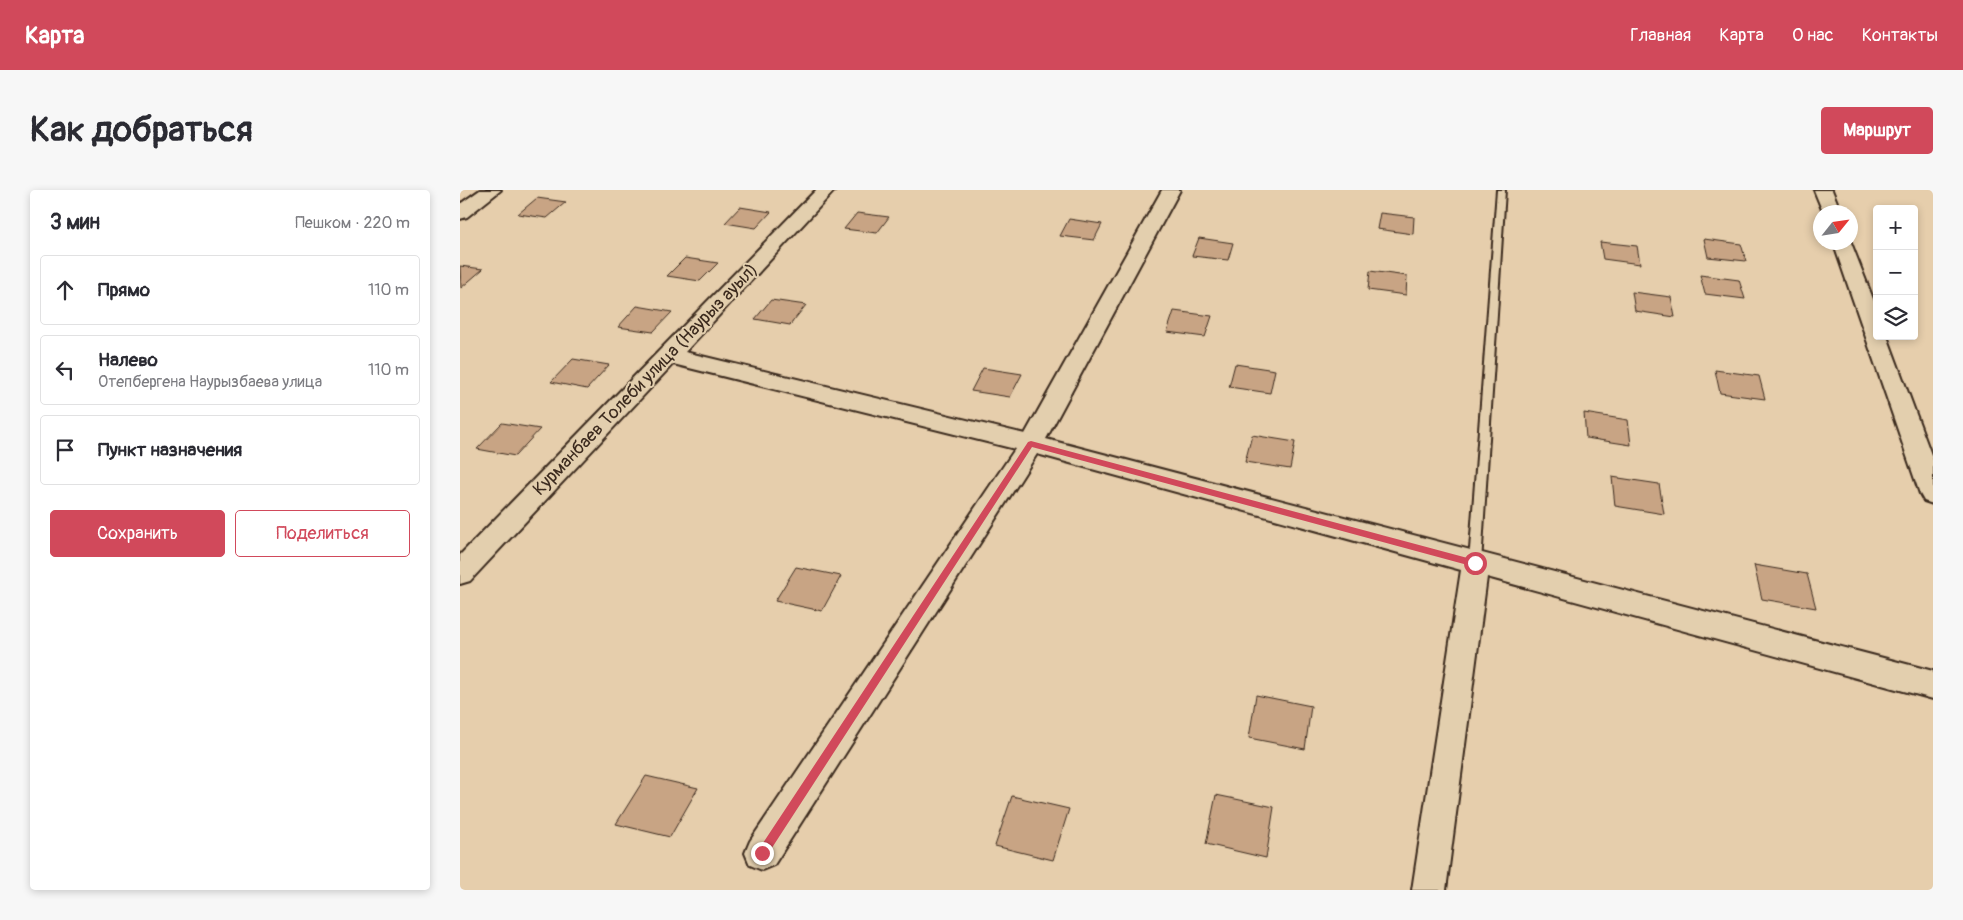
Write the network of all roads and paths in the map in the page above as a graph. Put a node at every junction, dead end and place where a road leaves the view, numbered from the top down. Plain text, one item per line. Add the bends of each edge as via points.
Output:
1 (492, 190) edge
2 (826, 190) edge
3 (1170, 190) edge
4 (1501, 190) edge
5 (1823, 190) edge
6 (1829, 205) edge
7 (460, 213) edge
8 (1845, 250) edge
9 (668, 355) junction
10 (1031, 444) junction
11 (1933, 494) edge
12 (1475, 563) junction
13 (462, 569) edge
14 (1933, 685) edge
15 (762, 853) dead end
16 (1429, 890) edge

1 - 7 street
2 - 9 street, Курманбаев Толеби улица (Наурыз ауыл)
3 - 10 street
4 - 12 lane
5 - 6 street
8 - 11 street
9 - 10 street
9 - 13 street, Курманбаев Толеби улица (Наурыз ауыл)
10 - 12 street
10 - 15 street
12 - 14 street
12 - 16 street

